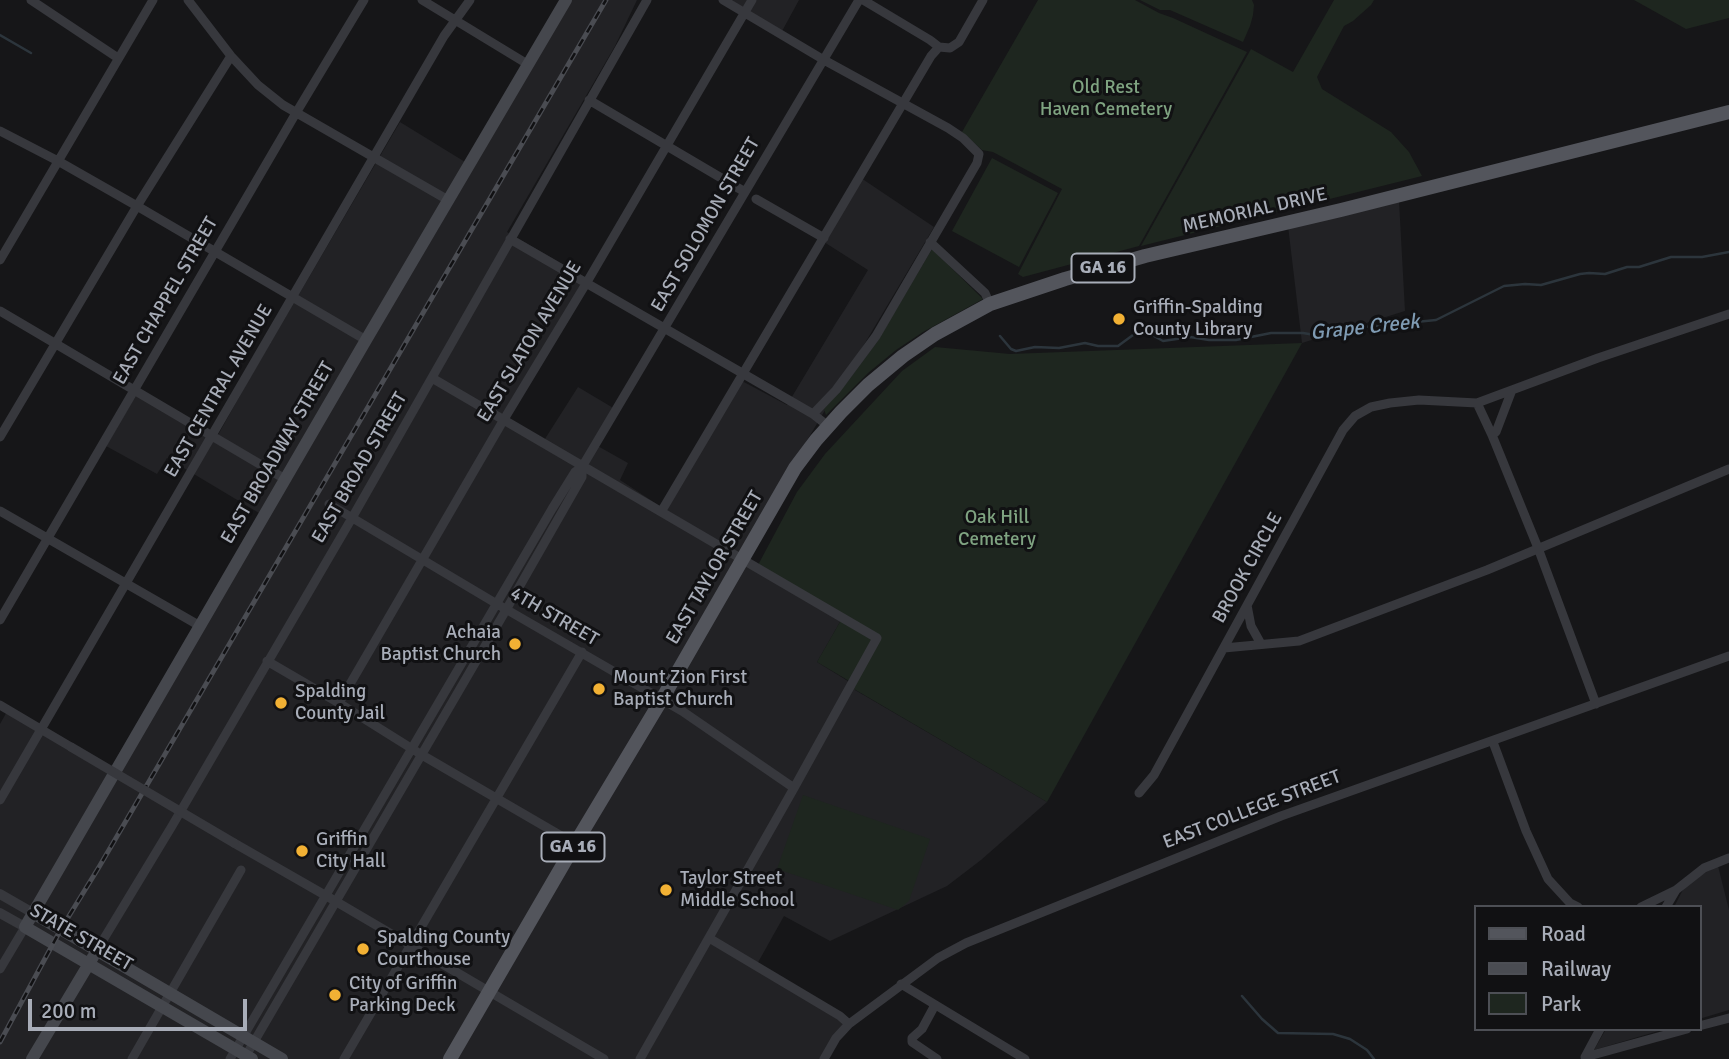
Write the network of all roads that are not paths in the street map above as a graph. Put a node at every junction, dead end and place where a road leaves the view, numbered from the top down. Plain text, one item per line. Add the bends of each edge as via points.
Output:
1 (31, 0) edge
2 (153, 0) edge
3 (188, 0) edge
4 (364, 0) edge
5 (422, 0) edge
6 (470, 0) edge
7 (566, 0) edge
8 (647, 0) edge
9 (723, 0) edge
10 (752, 0) edge
11 (861, 0) edge
12 (983, 0) edge
13 (744, 13) junction
14 (456, 20) junction
15 (833, 44) junction
16 (939, 47) junction
17 (231, 56) junction
18 (118, 58) junction
19 (824, 60) junction
20 (529, 65) junction
21 (835, 66) junction
22 (589, 100) junction
23 (902, 103) junction
24 (1729, 112) edge
25 (296, 113) junction
26 (0, 131) edge
27 (666, 146) junction
28 (374, 158) junction
29 (58, 161) junction
30 (745, 192) junction
31 (756, 199) dead end
32 (448, 200) junction
33 (137, 206) junction
34 (824, 238) junction
35 (510, 239) junction
36 (930, 242) junction
37 (216, 251) junction
38 (0, 260) edge
39 (587, 282) junction
40 (293, 297) junction
41 (990, 304) junction
42 (0, 311) edge
43 (1729, 314) edge
44 (665, 329) junction
45 (366, 340) junction
46 (56, 343) junction
47 (743, 374) junction
48 (432, 378) junction
49 (135, 389) junction
50 (1512, 390) junction
51 (1477, 403) junction
52 (813, 414) junction
53 (503, 421) junction
54 (828, 426) junction
55 (1492, 435) junction
56 (212, 436) junction
57 (0, 437) edge
58 (582, 467) junction
59 (1729, 469) edge
60 (285, 479) junction
61 (329, 504) dead end
62 (0, 511) edge
63 (661, 512) junction
64 (352, 518) junction
65 (48, 538) junction
66 (1538, 548) junction
67 (743, 560) junction
68 (423, 561) junction
69 (127, 584) junction
70 (497, 604) junction
71 (1247, 605) junction
72 (506, 610) junction
73 (0, 620) edge
74 (200, 626) junction
75 (1261, 644) junction
76 (1224, 648) junction
77 (582, 652) junction
78 (1729, 656) edge
79 (267, 661) junction
80 (662, 699) junction
81 (339, 703) junction
82 (1596, 704) junction
83 (0, 705) edge
84 (41, 729) junction
85 (1493, 742) junction
86 (412, 749) junction
87 (422, 755) junction
88 (794, 788) junction
89 (1139, 793) dead end
90 (496, 799) junction
91 (0, 800) edge
92 (575, 844) junction
93 (1729, 858) edge
94 (241, 870) dead end
95 (1675, 890) junction
96 (0, 894) edge
97 (326, 895) junction
98 (337, 902) junction
99 (1574, 905) edge
100 (1645, 905) edge
101 (1667, 905) edge
102 (0, 913) edge
103 (33, 913) junction
104 (25, 927) junction
105 (709, 938) junction
106 (410, 945) junction
107 (97, 950) junction
108 (88, 964) junction
109 (0, 969) edge
110 (901, 984) junction
111 (489, 991) junction
112 (170, 993) junction
113 (935, 1005) junction
114 (162, 1007) junction
115 (1729, 1018) edge
116 (849, 1024) junction
117 (1701, 1025) edge
118 (1599, 1031) edge
119 (1679, 1031) edge
120 (248, 1039) junction
121 (242, 1056) edge
122 (1585, 1058) edge
123 (32, 1059) edge
124 (132, 1059) edge
125 (282, 1059) edge
126 (344, 1059) edge
127 (450, 1059) edge
128 (604, 1059) edge
129 (640, 1059) edge
130 (824, 1059) edge
131 (937, 1059) edge
132 (1025, 1059) edge

1 - 18 street
2 - 18 street
3 - 17 street
4 - 25 street, EAST CHAPPEL STREET
5 - 14 street
6 - 14 street, EAST CENTRAL AVENUE
7 - 20 main road, EAST BROADWAY STREET
8 - 22 street, EAST BROAD STREET
9 - 13 street
10 - 13 street, EAST SLATON AVENUE
11 - 15 street, EAST SOLOMON STREET
11 - 16 street
12 - 16 street via 959,42 950,48
13 - 19 street
13 - 27 street, EAST SLATON AVENUE
14 - 20 street
14 - 28 street, EAST CENTRAL AVENUE
15 - 19 street, EAST SOLOMON STREET
15 - 21 street
16 - 23 street
17 - 25 street via 258,85
17 - 33 street
18 - 29 street
19 - 21 street
19 - 30 street, EAST SOLOMON STREET
20 - 32 main road, EAST BROADWAY STREET
21 - 23 street
22 - 27 street
22 - 35 street, EAST BROAD STREET
23 - 34 street
23 - 36 street via 963,138 979,154
24 - 41 main road, MEMORIAL DRIVE / GA 16 via 1145,256
25 - 28 street
25 - 37 street, EAST CHAPPEL STREET
26 - 29 street
27 - 30 street
27 - 39 street, EAST SLATON AVENUE
28 - 32 street
28 - 40 street, EAST CENTRAL AVENUE
29 - 33 street
29 - 38 street
30 - 44 street, EAST SOLOMON STREET
31 - 34 street
32 - 45 main road, EAST BROADWAY STREET
33 - 37 street
33 - 46 street
34 - 47 street
35 - 39 street
35 - 48 street, EAST BROAD STREET
36 - 41 street via 985,293
36 - 52 street via 874,338
37 - 40 street
37 - 49 street, EAST CHAPPEL STREET
39 - 44 street
39 - 53 street, EAST SLATON AVENUE
40 - 45 street
40 - 56 street, EAST CENTRAL AVENUE
41 - 54 main road, MEMORIAL DRIVE / GA 16 via 903,356
42 - 46 street
43 - 50 street, BROOK CIRCLE
44 - 47 street
44 - 58 street, EAST SOLOMON STREET
45 - 60 main road, EAST BROADWAY STREET
46 - 49 street
46 - 57 street
47 - 52 street
47 - 63 street
48 - 53 street
48 - 64 street, EAST BROAD STREET
49 - 56 street
49 - 65 street, EAST CHAPPEL STREET
50 - 51 street, BROOK CIRCLE
50 - 55 street
51 - 55 street
51 - 71 street, BROOK CIRCLE via 1390,402 1355,416
52 - 54 street
53 - 58 street
53 - 68 street, EAST SLATON AVENUE
54 - 67 main road, EAST TAYLOR STREET / GA 16 via 795,468
55 - 66 street
56 - 60 street
56 - 69 street, EAST CENTRAL AVENUE
58 - 63 street
58 - 70 street, EAST SOLOMON STREET
58 - 72 street, EAST SOLOMON STREET via 582,477
59 - 66 street, BROOK CIRCLE
60 - 74 main road, EAST BROADWAY STREET
61 - 64 street, 4TH STREET
62 - 65 street
63 - 67 street
64 - 68 street, 4TH STREET
64 - 79 street, EAST BROAD STREET
65 - 69 street
65 - 73 street, EAST CHAPPEL STREET
66 - 75 street, BROOK CIRCLE via 1299,641
66 - 82 street
67 - 80 main road, EAST TAYLOR STREET / GA 16
67 - 88 street via 877,638
68 - 70 street, 4TH STREET
68 - 81 street, EAST SLATON AVENUE
69 - 74 street
69 - 84 street, EAST CENTRAL AVENUE
70 - 72 street, 4TH STREET
70 - 86 street, EAST SOLOMON STREET
71 - 75 street
71 - 76 street, BROOK CIRCLE
72 - 77 street, 4TH STREET
72 - 87 street, EAST SOLOMON STREET
74 - 103 main road, EAST BROADWAY STREET
75 - 76 street, BROOK CIRCLE
76 - 89 street via 1154,775
77 - 80 street, 4TH STREET
77 - 90 street
78 - 82 street, EAST COLLEGE STREET
79 - 81 street
79 - 107 street, EAST BROAD STREET
80 - 88 street, 4TH STREET
80 - 92 main road, EAST TAYLOR STREET / GA 16
81 - 86 street
82 - 85 street, EAST COLLEGE STREET
83 - 84 street
84 - 91 street, EAST CENTRAL AVENUE
84 - 97 street, bridge
85 - 99 street via 1548,878
85 - 110 street, EAST COLLEGE STREET via 1281,816 1013,923 947,953
86 - 87 street
86 - 97 street, EAST SOLOMON STREET
87 - 90 street
87 - 98 street, EAST SOLOMON STREET
88 - 105 street
90 - 92 street
90 - 106 street
92 - 111 main road, EAST TAYLOR STREET / GA 16
93 - 95 street via 1704,868
94 - 112 street
95 - 100 street
95 - 101 street
96 - 103 street
97 - 98 street
97 - 120 street, EAST SOLOMON STREET
98 - 106 street
98 - 120 street, EAST SOLOMON STREET
102 - 104 street, STATE STREET
103 - 104 main road, EAST BROADWAY STREET
103 - 107 main road
104 - 108 main road, STATE STREET
104 - 109 street
105 - 116 street
105 - 129 street
106 - 111 street
106 - 126 street
107 - 108 main road
107 - 112 main road
108 - 114 main road, STATE STREET
108 - 123 main road
110 - 113 street
110 - 116 street, EAST COLLEGE STREET
111 - 127 main road, EAST TAYLOR STREET / GA 16
111 - 128 street
112 - 114 street
112 - 120 main road
113 - 131 street via 912,1042
113 - 132 street
114 - 121 main road, STATE STREET
114 - 124 street
115 - 117 street
116 - 130 street, EAST COLLEGE STREET
118 - 122 street
119 - 122 street
120 - 121 street
120 - 125 main road

